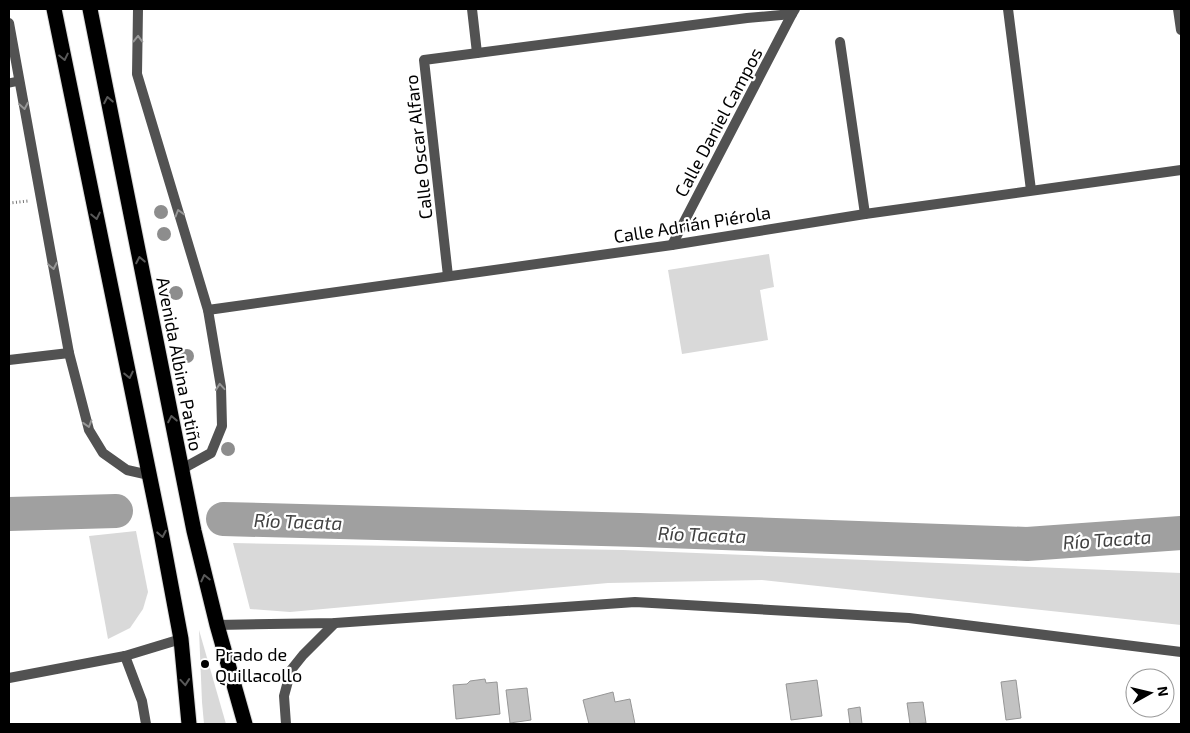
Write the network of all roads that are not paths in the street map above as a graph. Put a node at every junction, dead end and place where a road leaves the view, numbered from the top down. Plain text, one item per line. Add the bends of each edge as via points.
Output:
1 (54, 9) edge
2 (90, 9) edge
3 (138, 9) edge
4 (472, 9) edge
5 (1008, 9) edge
6 (1178, 9) edge
7 (794, 11) edge
8 (746, 13) edge
9 (9, 23) edge
10 (1181, 30) edge
11 (840, 42) dead end
12 (477, 53) junction
13 (14, 82) edge
14 (1181, 170) edge
15 (1031, 190) junction
16 (865, 214) junction
17 (672, 244) junction
18 (448, 276) junction
19 (208, 310) junction
20 (69, 353) junction
21 (9, 360) edge
22 (182, 469) junction
23 (149, 475) junction
24 (335, 623) junction
25 (217, 625) junction
26 (181, 639) junction
27 (1181, 652) edge
28 (125, 656) junction
29 (9, 678) edge
30 (146, 724) edge
31 (189, 724) edge
32 (245, 724) edge
33 (286, 724) edge

1 -> 23 highway
22 -> 2 highway, Avenida Albina Patiño
19 -> 3 street via 137,74
4 - 12 street
5 - 15 street
6 - 10 street
7 - 8 street, Calle Oscar Alfaro
7 - 17 street, Calle Daniel Campos
8 - 12 street, Calle Oscar Alfaro
9 - 13 street
11 - 16 street
12 - 18 street, Calle Oscar Alfaro via 424,60
13 -> 20 street
14 - 15 street, Calle Adrián Piérola
15 - 16 street, Calle Adrián Piérola
16 - 17 street, Calle Adrián Piérola
17 - 18 street, Calle Adrián Piérola
18 - 19 street, Calle Adrián Piérola
22 -> 19 street via 211,453 222,426 221,387
20 - 21 street
20 -> 23 street via 89,430 103,453 127,470
25 -> 22 highway, Avenida Albina Patiño
23 -> 26 highway
24 - 25 street
24 - 27 street via 635,602 909,618
24 - 33 street via 291,670 284,696
25 - 32 highway, Avenida Albina Patiño
26 - 28 street
26 -> 31 highway
28 - 29 street
28 - 30 street via 142,701

